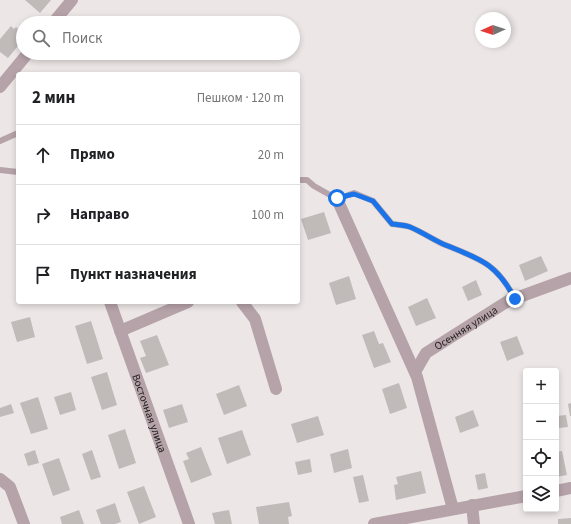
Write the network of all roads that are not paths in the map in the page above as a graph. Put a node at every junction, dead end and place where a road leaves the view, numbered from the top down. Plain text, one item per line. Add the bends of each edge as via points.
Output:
1 (72, 0) edge
2 (59, 16) edge
3 (22, 60) edge
4 (0, 87) edge
5 (16, 134) edge
6 (0, 141) edge
7 (0, 170) edge
8 (16, 172) edge
9 (300, 180) edge
10 (337, 198) junction
11 (571, 278) edge
12 (515, 299) junction
13 (111, 304) edge
14 (183, 304) edge
15 (244, 304) edge
16 (120, 331) junction
17 (415, 372) junction
18 (276, 389) dead end
19 (0, 479) edge
20 (571, 488) edge
21 (559, 490) edge
22 (523, 496) edge
23 (472, 505) junction
24 (453, 509) junction
25 (24, 524) edge
26 (189, 524) edge
27 (374, 524) edge
28 (474, 524) edge

1 - 2 street
3 - 4 street
5 - 6 lane
7 - 8 lane
9 - 10 lane via 307,180
10 - 12 lane via 354,194 373,201 392,224 409,226 486,263 508,285
10 - 17 street
11 - 12 street, Осенняя улица
12 - 17 street, Осенняя улица via 426,353
13 - 16 street, Восточная улица
14 - 16 street
15 - 18 street via 255,319
16 - 26 street, Восточная улица
17 - 24 street
19 - 25 street via 10,487
20 - 21 street
22 - 23 street
23 - 24 street
23 - 28 street
24 - 27 street

